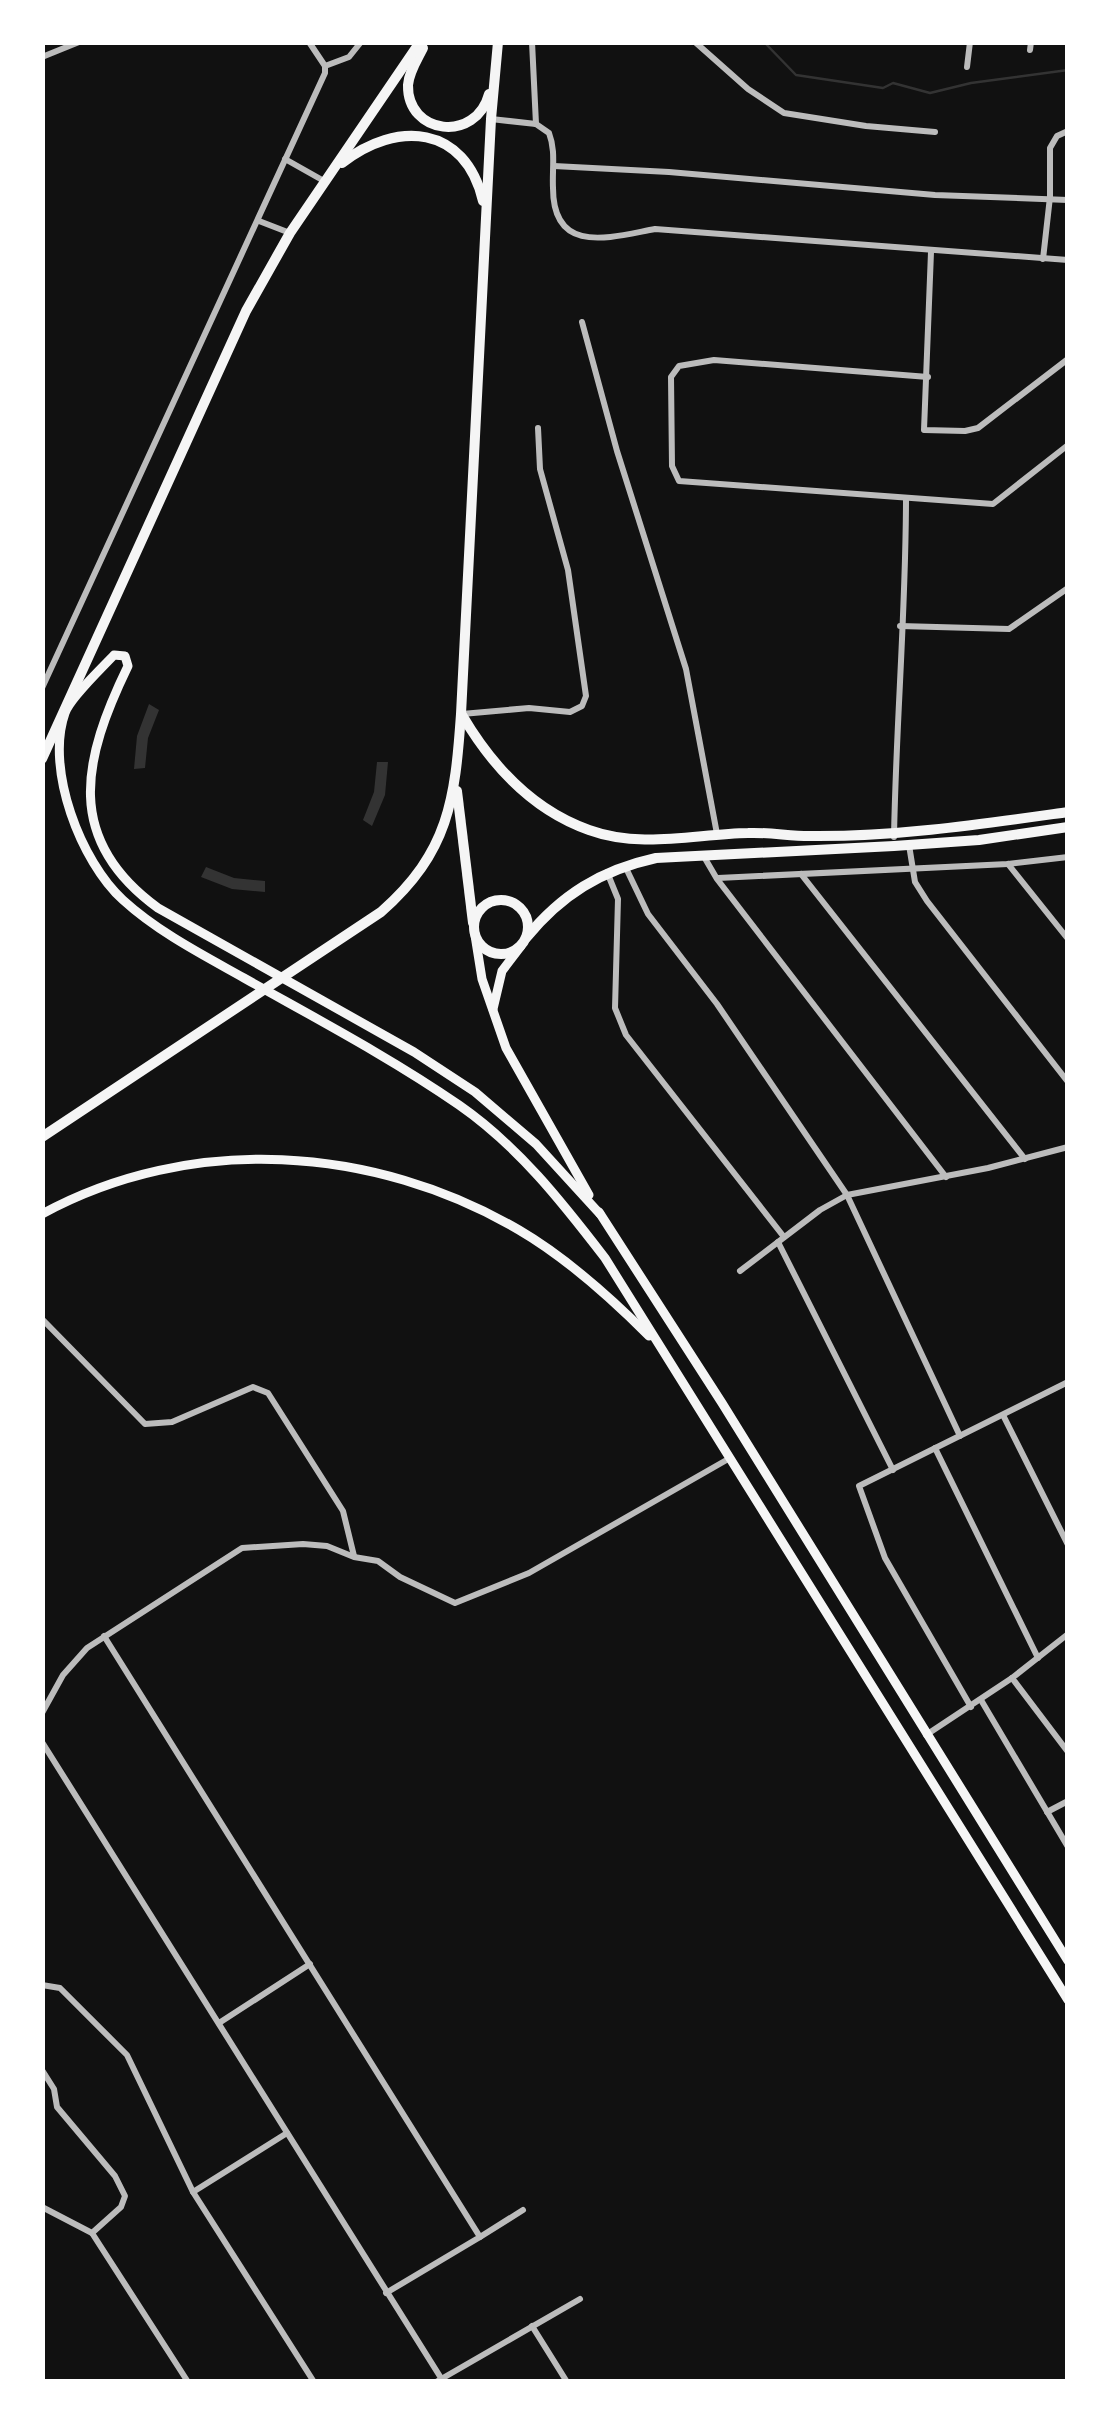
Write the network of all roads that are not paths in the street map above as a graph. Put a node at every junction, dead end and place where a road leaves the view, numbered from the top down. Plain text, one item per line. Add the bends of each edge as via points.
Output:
1 (79, 42) edge
2 (362, 42) edge
3 (423, 42) edge
4 (532, 42) edge
5 (695, 42) edge
6 (970, 42) edge
7 (313, 46) edge
8 (498, 46) edge
9 (42, 57) edge
10 (325, 66) junction
11 (967, 68) dead end
12 (492, 118) junction
13 (536, 124) junction
14 (1068, 131) edge
15 (936, 132) dead end
16 (286, 159) junction
17 (554, 166) junction
18 (329, 176) junction
19 (1050, 197) junction
20 (1068, 200) edge
21 (259, 222) junction
22 (290, 232) junction
23 (486, 232) junction
24 (930, 252) junction
25 (1043, 260) junction
26 (1068, 260) edge
27 (582, 322) dead end
28 (1068, 360) edge
29 (928, 377) junction
30 (538, 428) dead end
31 (1068, 445) edge
32 (906, 498) junction
33 (1068, 588) edge
34 (900, 626) junction
35 (42, 688) edge
36 (65, 711) junction
37 (461, 714) junction
38 (42, 759) edge
39 (456, 785) junction
40 (1068, 812) edge
41 (1068, 827) edge
42 (894, 832) junction
43 (717, 834) junction
44 (894, 846) junction
45 (909, 846) junction
46 (434, 847) junction
47 (703, 854) junction
48 (1068, 857) edge
49 (465, 859) junction
50 (1008, 864) junction
51 (625, 865) junction
52 (911, 868) junction
53 (607, 872) junction
54 (802, 874) junction
55 (717, 878) junction
56 (474, 929) junction
57 (1068, 938) edge
58 (523, 942) junction
59 (492, 1011) junction
60 (1068, 1082) edge
61 (42, 1138) edge
62 (1068, 1147) edge
63 (1026, 1159) junction
64 (946, 1177) junction
65 (847, 1195) junction
66 (42, 1214) edge
67 (600, 1214) junction
68 (781, 1240) junction
69 (740, 1271) dead end
70 (42, 1319) edge
71 (662, 1349) junction
72 (1068, 1382) edge
73 (712, 1388) junction
74 (693, 1400) junction
75 (1003, 1415) junction
76 (960, 1436) junction
77 (936, 1448) junction
78 (730, 1458) junction
79 (893, 1470) junction
80 (1068, 1546) edge
81 (354, 1557) junction
82 (1067, 1634) edge
83 (104, 1636) junction
84 (1038, 1658) junction
85 (1012, 1678) junction
86 (980, 1700) junction
87 (970, 1707) junction
88 (42, 1713) edge
89 (926, 1735) junction
90 (42, 1742) edge
91 (1068, 1752) edge
92 (1068, 1801) edge
93 (1048, 1812) junction
94 (1068, 1847) edge
95 (1068, 1961) edge
96 (310, 1964) junction
97 (42, 1985) edge
98 (1068, 2000) edge
99 (219, 2022) junction
100 (42, 2070) edge
101 (287, 2133) junction
102 (192, 2192) junction
103 (42, 2207) edge
104 (523, 2210) dead end
105 (92, 2234) junction
106 (480, 2237) junction
107 (386, 2294) junction
108 (580, 2299) dead end
109 (532, 2326) junction
110 (438, 2380) edge
111 (188, 2382) edge
112 (314, 2382) edge
113 (567, 2382) edge

1 - 9 street
2 - 10 street via 349,57
3 - 8 highway via 409,96 422,117 444,127 469,122 486,104
3 - 18 highway
4 - 13 street
5 - 15 street via 784,113
6 - 11 street
7 - 10 street
8 - 12 highway
10 - 16 street
12 - 13 street
12 - 23 highway
13 - 17 street via 549,133
14 - 19 street via 1050,148
16 - 18 street
16 - 21 street
17 - 19 street via 935,195
17 - 24 street via 552,196 571,234 598,238 655,229
18 - 22 highway
18 - 23 highway via 389,136 433,139 473,173
19 - 20 street
19 - 25 street
21 - 22 street
21 - 35 street
22 - 36 highway via 246,311
23 - 37 highway
24 - 25 street
24 - 29 street
25 - 26 street
27 - 43 street via 686,669
28 - 29 street via 972,430 924,430
29 - 32 street via 714,360 679,366 671,377 670,442 679,481
30 - 37 street via 540,469 562,541 586,696 570,712
31 - 32 street via 994,504
32 - 34 street
33 - 34 street via 1009,629
34 - 42 street
36 - 38 highway
36 - 67 main road via 111,657 127,658 90,770 90,798 101,843 145,899 414,1052 503,1113
36 - 71 main road via 62,782 74,824 120,898 464,1108 515,1151 605,1258
37 - 39 highway
37 - 43 highway via 519,789 586,829 658,840
39 - 46 highway
39 - 49 highway
40 - 42 highway
41 - 45 highway
42 - 43 highway
42 - 44 street
44 - 45 highway
44 - 47 highway
45 - 52 street
46 - 49 highway via 448,840
46 - 61 highway via 412,882 381,912
47 - 51 highway
47 - 55 street
48 - 50 street
49 - 56 highway
50 - 52 street
50 - 57 street
51 - 53 highway
51 - 65 street via 648,914
52 - 54 street
52 - 60 street via 927,901
53 - 58 highway via 572,891
53 - 68 street via 618,898 619,1022
54 - 55 street
54 - 63 street
55 - 64 street
56 - 58 highway via 491,952 507,954
56 - 58 highway via 482,908 508,901 524,911
56 - 59 main road
58 - 59 main road via 502,972
59 - 67 main road via 506,1048
62 - 63 street
63 - 64 street
64 - 65 street
65 - 68 street
65 - 76 street
66 - 71 main road via 92,1190 184,1164 259,1158 377,1172 519,1230 618,1304
67 - 73 main road
68 - 69 street
68 - 79 street
70 - 81 street via 145,1424 172,1422 253,1387 268,1392 344,1511
71 - 74 main road
72 - 75 street
73 - 74 main road
73 - 89 main road
74 - 78 main road
75 - 76 street
75 - 80 street
76 - 77 street
77 - 79 street
77 - 84 street
78 - 81 street via 528,1573 455,1603 378,1561
78 - 98 main road
79 - 87 street via 859,1486 886,1558
81 - 83 street via 303,1544 242,1548
82 - 84 street
83 - 88 street via 62,1675
83 - 96 street
84 - 85 street
85 - 86 street
85 - 91 street
86 - 87 street
86 - 93 street
87 - 89 street
89 - 95 main road
90 - 99 street
92 - 93 street
93 - 94 street
96 - 99 street
96 - 106 street
97 - 102 street via 60,1988 126,2055
99 - 101 street
100 - 105 street via 57,2107 125,2196
101 - 102 street
101 - 107 street
102 - 112 street
103 - 105 street
104 - 106 street
105 - 111 street
106 - 107 street
107 - 110 street
108 - 109 street
109 - 110 street
109 - 113 street

